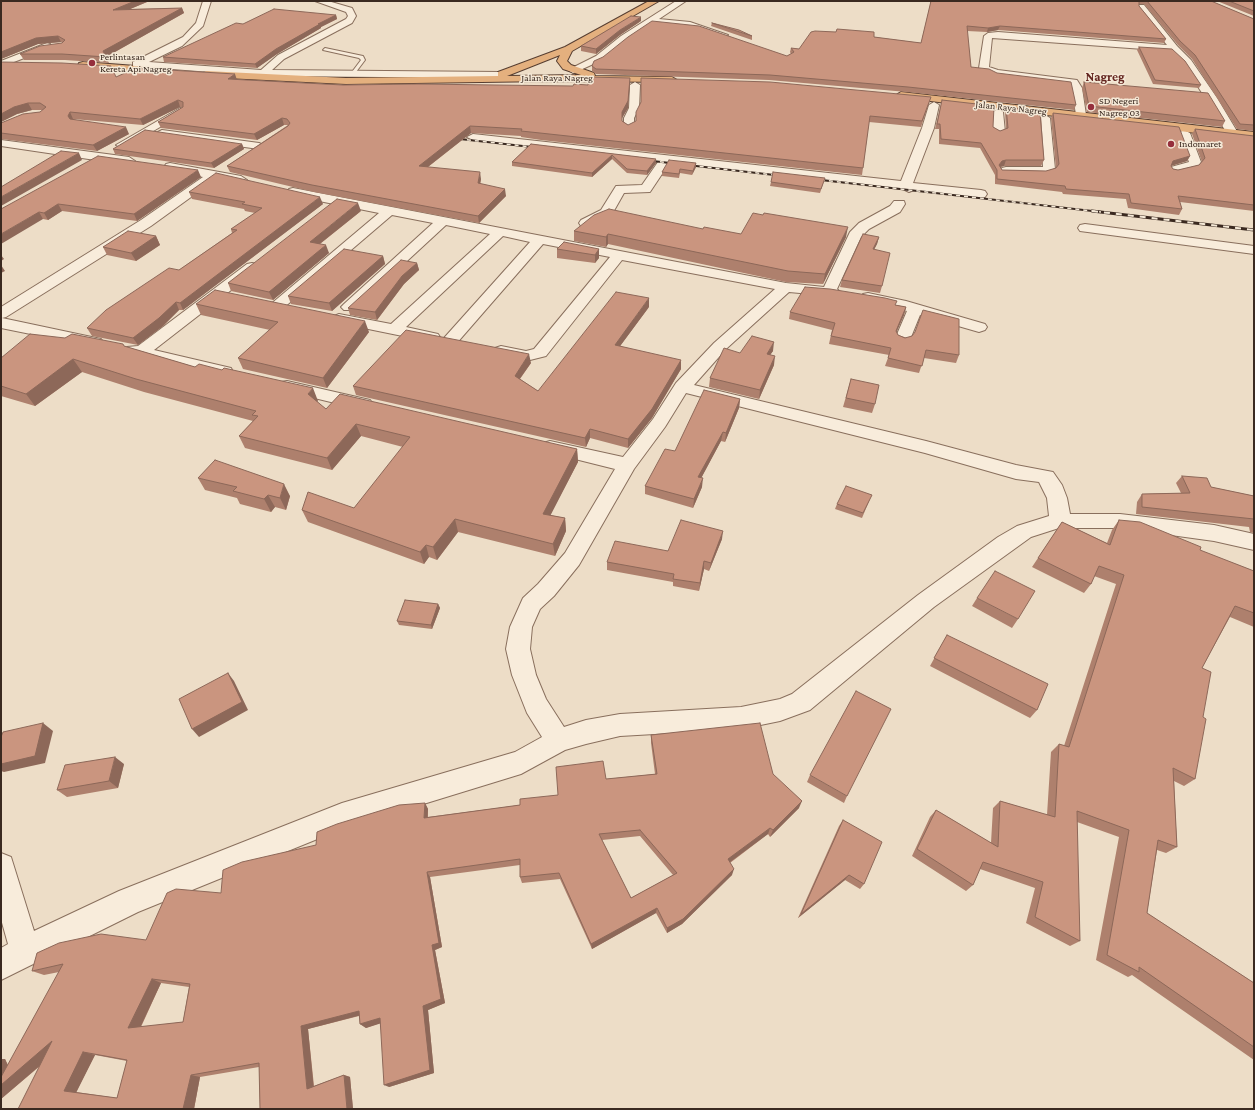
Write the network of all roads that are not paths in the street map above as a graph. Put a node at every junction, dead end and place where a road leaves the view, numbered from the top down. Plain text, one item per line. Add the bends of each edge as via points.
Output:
1 (207, 1) edge
2 (319, 1) edge
3 (655, 1) edge
4 (682, 1) edge
5 (1140, 7) edge
6 (652, 21) junction
7 (735, 39) edge
8 (55, 46) edge
9 (1174, 48) junction
10 (568, 49) junction
11 (325, 50) dead end
12 (34, 63) edge
13 (1, 64) edge
14 (132, 66) junction
15 (17, 69) edge
16 (1, 70) edge
17 (573, 70) junction
18 (263, 73) junction
19 (351, 75) junction
20 (496, 77) junction
21 (600, 78) junction
22 (172, 79) edge
23 (195, 80) edge
24 (1073, 82) junction
25 (1088, 84) edge
26 (635, 85) junction
27 (1194, 93) edge
28 (1209, 94) junction
29 (934, 106) junction
30 (180, 111) edge
31 (998, 112) junction
32 (1081, 116) junction
33 (1045, 118) junction
34 (629, 128) edge
35 (131, 129) edge
36 (146, 131) junction
37 (999, 132) edge
38 (1184, 133) junction
39 (1232, 133) junction
40 (1254, 136) edge
41 (472, 137) edge
42 (1254, 141) edge
43 (1, 143) edge
44 (246, 154) edge
45 (100, 156) junction
46 (138, 162) edge
47 (665, 162) junction
48 (162, 166) edge
49 (228, 166) edge
50 (80, 167) edge
51 (1175, 170) edge
52 (1004, 171) edge
53 (216, 174) junction
54 (253, 183) edge
55 (908, 186) junction
56 (283, 190) edge
57 (981, 194) dead end
58 (337, 201) junction
59 (899, 204) dead end
60 (324, 211) edge
61 (389, 211) junction
62 (443, 221) junction
63 (1085, 228) dead end
64 (500, 232) junction
65 (543, 240) junction
66 (1254, 250) edge
67 (618, 256) junction
68 (261, 260) edge
69 (786, 287) junction
70 (829, 291) junction
71 (217, 294) junction
72 (239, 298) edge
73 (915, 309) junction
74 (295, 310) edge
75 (1, 314) edge
76 (1, 323) edge
77 (979, 327) dead end
78 (394, 330) junction
79 (903, 339) edge
80 (488, 349) edge
81 (141, 352) junction
82 (240, 375) edge
83 (271, 382) edge
84 (682, 387) junction
85 (377, 407) edge
86 (535, 444) edge
87 (627, 464) junction
88 (1059, 521) junction
89 (1254, 542) edge
90 (558, 741) junction
91 (1, 867) edge
92 (13, 958) edge

1 - 14 street via 200,24 186,39
2 - 18 street via 349,10 352,16 343,24 281,57
3 - 10 highway
4 - 6 street
5 - 9 street
6 - 7 street via 700,27
6 - 17 street via 624,38 599,58
8 - 13 street via 42,47
9 - 24 street via 1005,35 988,36 984,68 987,70
9 - 28 street via 1185,58
10 - 17 highway via 562,61
10 - 20 highway
11 - 19 lane via 361,57 363,60
12 - 13 highway
14 - 18 street
14 - 20 highway, Jalan Raya Nagreg via 296,80 384,81
14 - 22 highway, Jalan Raya Nagreg via 74,68
15 - 16 highway
17 - 21 highway
18 - 19 street
19 - 20 street
20 - 21 highway, Jalan Raya Nagreg
21 - 26 highway, Jalan Raya Nagreg via 684,83
23 - 26 highway, Jalan Raya Nagreg via 326,87
24 - 25 street
24 - 32 street via 1077,88
26 - 34 street via 634,108 629,118
27 - 28 street
28 - 39 street
29 - 31 highway, Jalan Raya Nagreg
29 - 32 highway, Jalan Raya Nagreg via 894,98
29 - 55 street
30 - 36 street
31 - 33 highway, Jalan Raya Nagreg
31 - 37 street
32 - 39 highway, Jalan Raya Nagreg
33 - 38 highway, Jalan Raya Nagreg
33 - 52 street via 1049,169
35 - 36 street
36 - 44 street via 262,144
36 - 45 street
38 - 42 highway, Jalan Raya Nagreg
38 - 51 street via 1195,162 1192,166
39 - 40 highway, Jalan Raya Nagreg
41 - 47 street
43 - 45 street
45 - 46 street
45 - 50 street
47 - 55 street
47 - 65 street via 646,189 620,189 606,213 573,232
48 - 53 street
49 - 53 street
53 - 54 street
53 - 75 street via 146,223
55 - 57 street
56 - 58 street
58 - 60 street
58 - 61 street
59 - 70 street via 896,209 864,226 855,235
61 - 62 street
61 - 74 street via 269,305
62 - 64 street
62 - 78 street via 330,317
63 - 66 street
64 - 65 street
64 - 78 street
65 - 67 street
65 - 78 street via 458,342
67 - 69 street
67 - 80 street via 540,353 526,356
68 - 71 street
69 - 70 street
69 - 84 street via 720,346
70 - 73 street via 885,300
71 - 72 street
71 - 81 street
73 - 77 street
73 - 79 street
76 - 81 street
81 - 82 street
83 - 85 street
84 - 87 street via 659,423
84 - 88 street via 1046,478 1057,498
86 - 87 street
87 - 90 street via 572,559 531,604 521,627 518,649 524,675 536,704
88 - 89 street via 1120,521 1214,533
88 - 90 street via 1024,531 1006,542 926,601 801,702 780,710 741,718 620,725
90 - 92 street via 521,762 342,816 129,901
91 - 92 street

